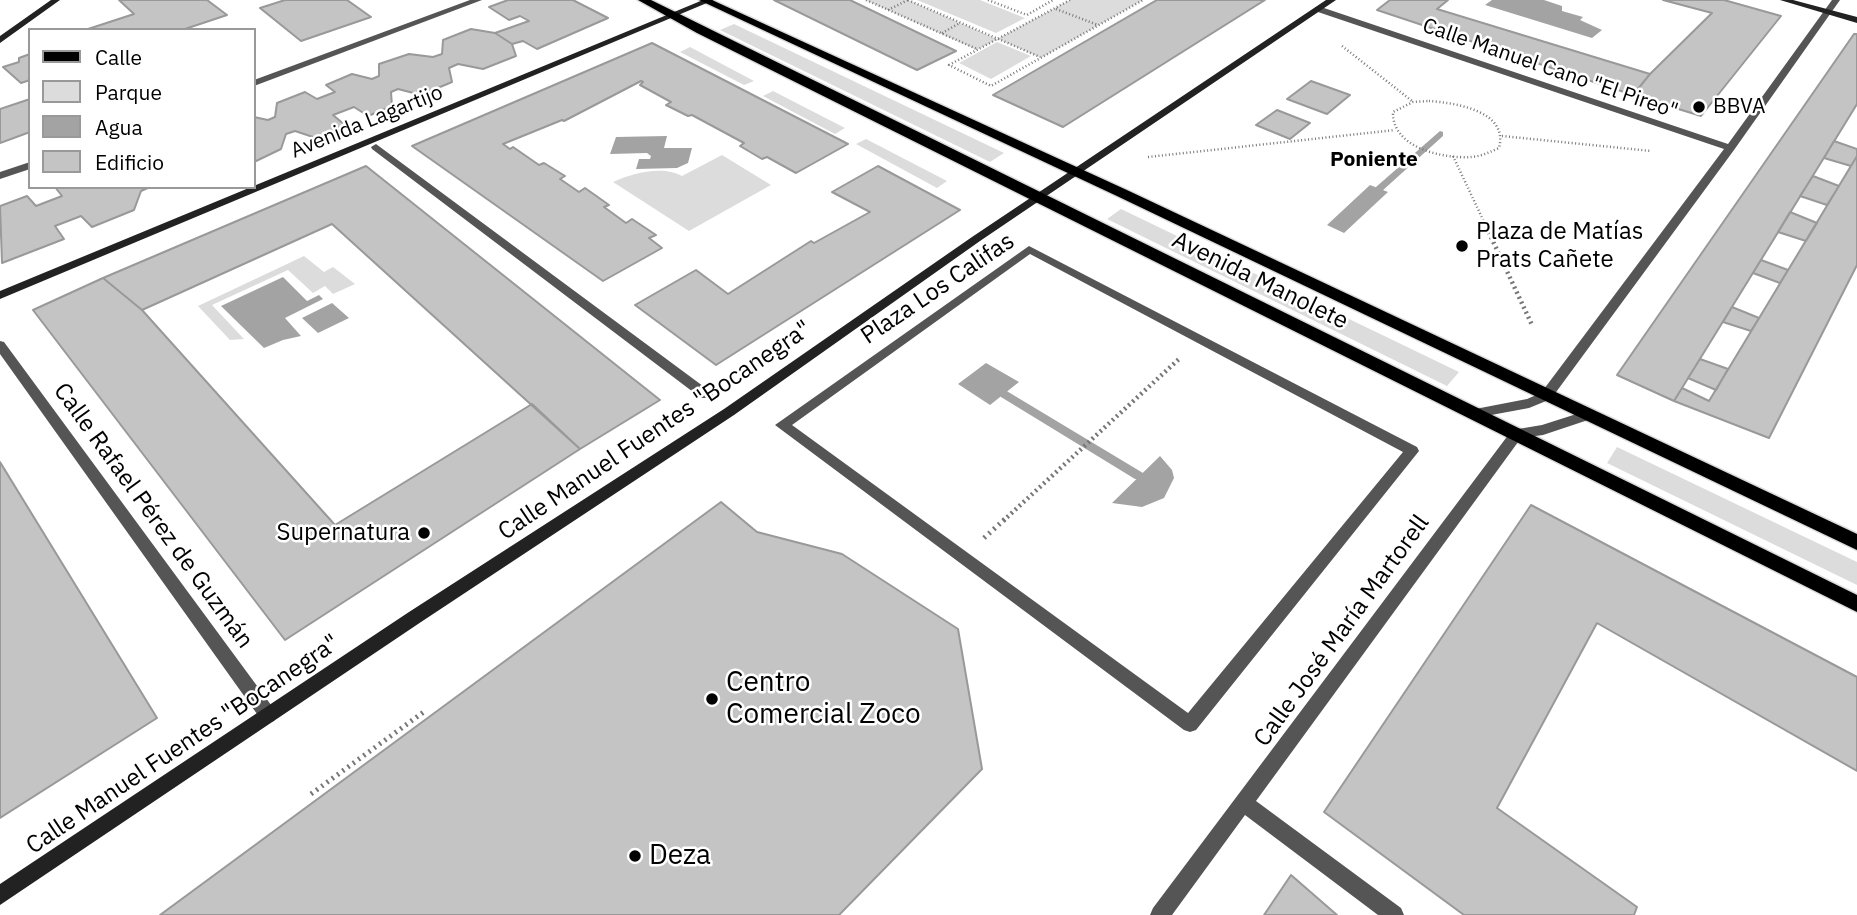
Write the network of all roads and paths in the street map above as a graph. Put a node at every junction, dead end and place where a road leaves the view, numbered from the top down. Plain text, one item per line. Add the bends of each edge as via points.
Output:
1 (56, 0) edge
2 (478, 0) edge
3 (643, 0) edge
4 (707, 0) edge
5 (866, 0) edge
6 (908, 0) edge
7 (988, 0) edge
8 (1053, 0) edge
9 (1070, 0) edge
10 (1143, 0) edge
11 (1332, 0) edge
12 (1784, 0) edge
13 (1836, 0) edge
14 (1055, 8) junction
15 (1318, 9) junction
16 (888, 10) junction
17 (1828, 12) junction
18 (672, 17) junction
19 (1857, 20) edge
20 (960, 23) junction
21 (1098, 25) junction
22 (942, 34) junction
23 (998, 39) junction
24 (0, 40) edge
25 (1336, 41) dead end
26 (977, 50) junction
27 (1041, 58) junction
28 (256, 82) edge
29 (1413, 102) junction
30 (1395, 130) junction
31 (1502, 136) junction
32 (376, 147) dead end
33 (1730, 148) junction
34 (1657, 151) dead end
35 (1453, 156) junction
36 (1147, 157) dead end
37 (28, 166) edge
38 (1076, 172) junction
39 (0, 176) edge
40 (1038, 198) junction
41 (0, 295) edge
42 (1532, 325) dead end
43 (1200, 339) junction
44 (0, 345) edge
45 (706, 395) dead end
46 (1546, 396) junction
47 (1475, 413) junction
48 (1589, 415) junction
49 (1517, 434) junction
50 (1857, 542) edge
51 (962, 558) junction
52 (1857, 604) edge
53 (425, 711) dead end
54 (268, 715) junction
55 (311, 794) dead end
56 (1245, 804) junction
57 (0, 895) edge
58 (1160, 915) edge
59 (1395, 915) edge

1 - 24 street
2 - 28 street
3 - 18 main road, Avenida Manolete
4 - 18 street, Avenida Lagartijo
4 - 38 main road, Avenida Manolete
5 - 16 path
6 - 16 path
6 - 20 path
7 - 8 path via 1027,15
9 - 14 path
10 - 21 path
11 - 15 street, Calle Manuel Fuentes "Bocanegra"
12 - 17 street
13 - 17 street
14 - 21 path
14 - 23 path
15 - 33 street, Calle Manuel Cano "El Pireo"
15 - 38 street, Calle Manuel Fuentes "Bocanegra"
16 - 22 path
17 - 19 street
17 - 33 street
18 - 40 main road, Avenida Manolete
18 - 41 street, Avenida Lagartijo
20 - 22 path
20 - 23 path
21 - 27 path
22 - 26 path
23 - 26 path
23 - 27 path
25 - 29 path
26 - 27 path via 949,65 991,86
29 - 30 path via 1394,112
29 - 31 path via 1464,106 1493,121
30 - 35 path via 1417,146
30 - 36 path
31 - 34 path
31 - 35 path via 1499,148 1488,154
32 - 45 street
33 - 46 street
35 - 42 path
37 - 39 street
38 - 40 street, Calle Manuel Fuentes "Bocanegra"
38 - 46 main road, Avenida Manolete
40 - 47 main road, Avenida Manolete
40 - 54 street, Calle Manuel Fuentes "Bocanegra" via 729,412
43 - 51 path
43 - 51 street, Plaza Los Califas via 1029,249 782,425
43 - 51 street, Plaza Los Califas via 1412,451 1190,724
44 - 54 street, Calle Rafael Pérez de Guzmán
46 - 47 street
46 - 48 main road, Avenida Manolete
47 - 49 main road, Avenida Manolete
48 - 49 street
48 - 50 main road, Avenida Manolete
49 - 52 main road, Avenida Manolete
49 - 56 street, Calle José María Martorell
53 - 55 path
54 - 57 street, Calle Manuel Fuentes "Bocanegra"
56 - 58 street, Calle José María Martorell
56 - 59 street

